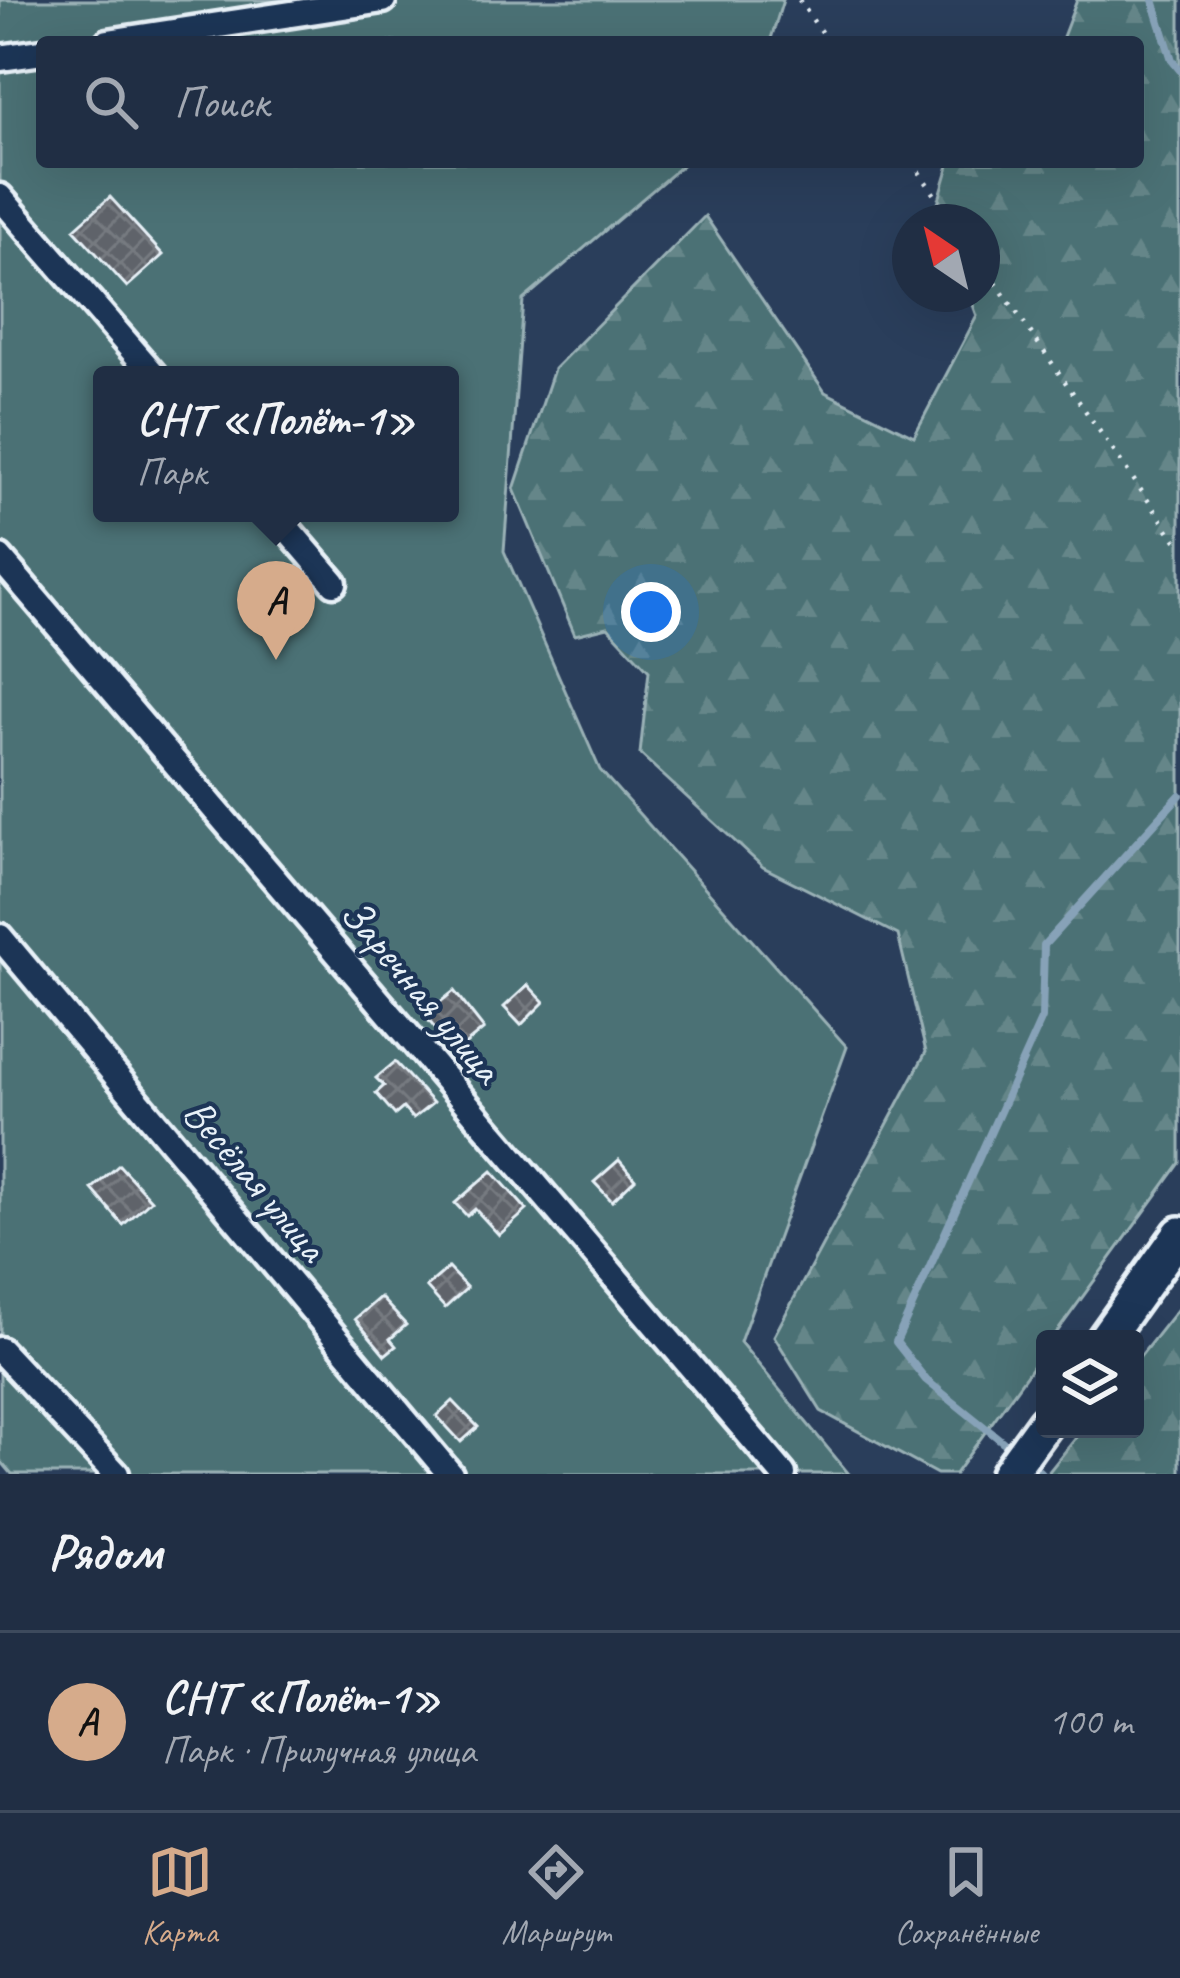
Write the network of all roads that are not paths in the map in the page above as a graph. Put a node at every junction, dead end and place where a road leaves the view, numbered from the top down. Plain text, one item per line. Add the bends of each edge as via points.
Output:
1 (382, 0) edge
2 (146, 36) edge
3 (36, 53) edge
4 (0, 58) edge
5 (0, 196) edge
6 (146, 366) edge
7 (282, 522) edge
8 (0, 558) edge
9 (334, 583) dead end
10 (0, 937) edge
11 (1180, 1234) edge
12 (1111, 1330) edge
13 (0, 1350) edge
14 (1036, 1436) edge
15 (116, 1474) edge
16 (450, 1474) edge
17 (783, 1474) edge
18 (1009, 1474) edge

1 - 2 street
3 - 4 street
5 - 6 street
7 - 9 street
8 - 17 street, Заречная улица
10 - 16 street, Весёлая улица
11 - 12 street
13 - 15 street
14 - 18 street

